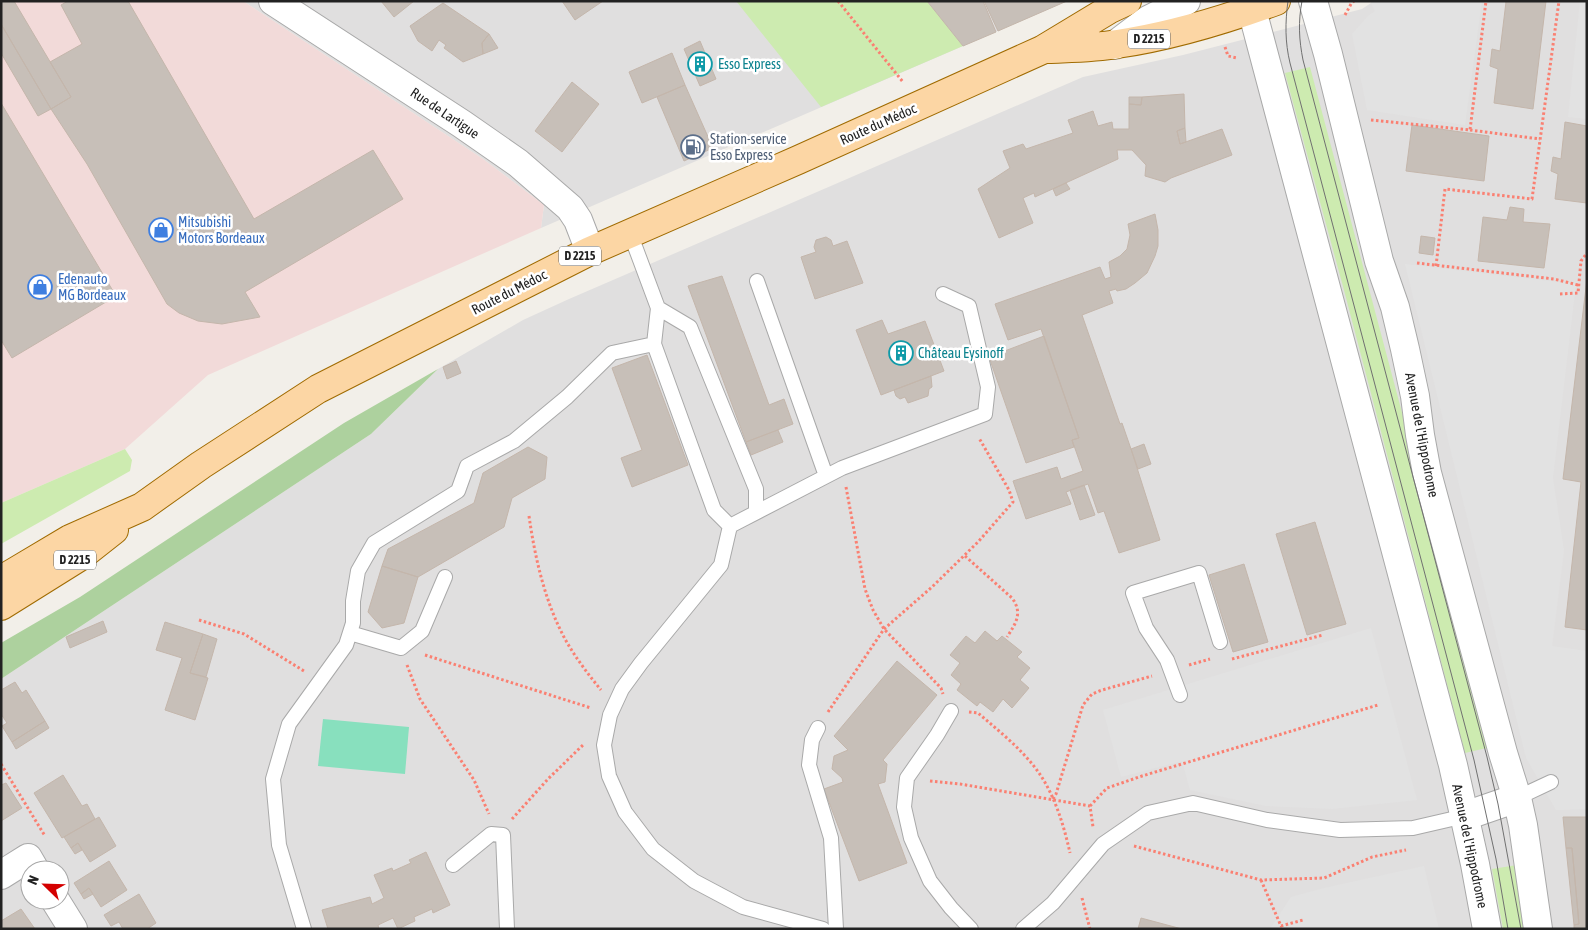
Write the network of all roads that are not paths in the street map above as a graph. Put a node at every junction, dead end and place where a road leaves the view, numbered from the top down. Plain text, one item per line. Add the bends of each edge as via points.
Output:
1 (273, 1) edge
2 (1127, 1) edge
3 (1186, 1) edge
4 (1313, 1) edge
5 (1261, 4) edge
6 (1115, 45) junction
7 (1042, 50) junction
8 (630, 233) junction
9 (590, 251) junction
10 (758, 281) dead end
11 (943, 294) dead end
12 (658, 308) junction
13 (654, 344) junction
14 (826, 476) junction
15 (142, 507) junction
16 (756, 512) junction
17 (730, 526) junction
18 (445, 577) dead end
19 (1, 580) edge
20 (1, 606) edge
21 (350, 633) junction
22 (1220, 642) dead end
23 (1180, 695) dead end
24 (951, 711) dead end
25 (818, 728) road end
26 (1551, 782) dead end
27 (1517, 798) junction
28 (1465, 816) junction
29 (453, 865) dead end
30 (20, 868) edge
31 (1, 875) edge
32 (61, 910) edge
33 (73, 929) edge
34 (304, 929) edge
35 (507, 929) edge
36 (822, 929) edge
37 (836, 929) edge
38 (971, 929) edge
39 (1023, 929) edge
40 (1487, 929) edge
41 (1538, 929) edge

1 - 9 street, Rue de Lartigue via 518,163 570,208
2 - 7 main road, Route du Médoc / D 2215
3 - 6 street via 1148,20
4 - 27 street, Avenue de l'Hippodrome via 1379,261 1395,307 1415,396 1427,473
5 - 6 main road, Route du Médoc / D 2215 via 1206,25
5 - 28 street, Avenue de l'Hippodrome
6 - 7 main road, Route du Médoc / D 2215
7 - 8 main road, Route du Médoc / D 2215
8 - 9 main road, Route du Médoc / D 2215
8 - 12 lane
9 - 15 main road, Route du Médoc / D 2215 via 318,389
10 - 14 lane
11 - 14 lane via 970,306 988,387 985,414
12 - 13 lane
12 - 16 lane via 690,327 756,489
13 - 17 lane via 714,510
13 - 21 lane via 612,353 514,440 467,466 458,491 374,543 358,571
14 - 16 lane
15 - 19 main road, Route du Médoc / D 2215 via 70,539
15 - 20 main road, D 2215 via 81,556
16 - 17 lane
17 - 36 lane via 721,565 622,689 611,715 604,745 609,776 625,812 653,849 694,881 743,907
18 - 21 lane via 422,631 401,648
21 - 34 lane via 346,645 289,724 273,778 279,845
22 - 23 lane via 1199,573 1133,593 1146,628 1167,660
24 - 38 lane via 907,778 904,807 911,838 930,881
25 - 37 lane via 812,740 809,765 831,838
26 - 27 lane
27 - 28 street
27 - 41 street, Avenue de l'Hippodrome
28 - 39 lane via 1412,828 1340,830 1267,820 1193,803 1148,813 1103,844 1053,903
28 - 40 street, Avenue de l'Hippodrome
29 - 35 lane via 491,834 503,835
30 - 31 street
32 - 33 street

